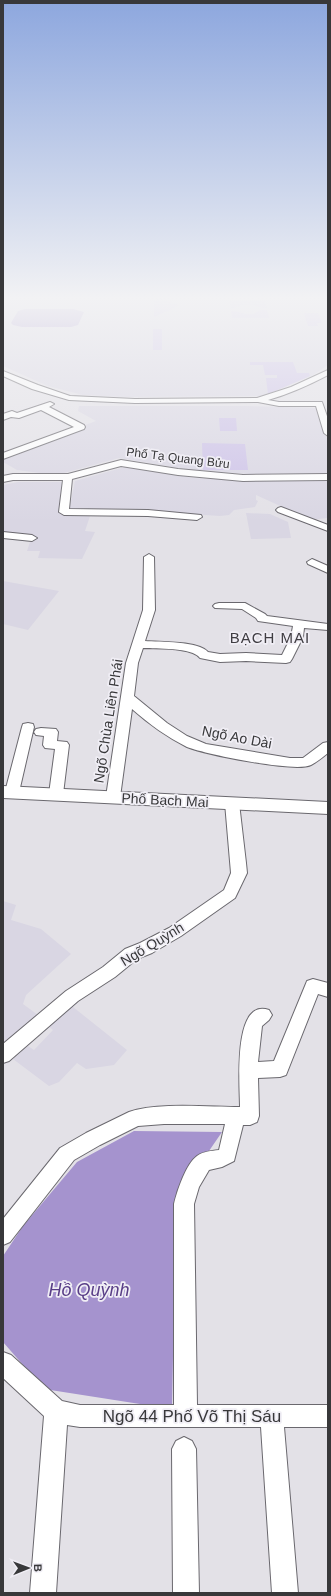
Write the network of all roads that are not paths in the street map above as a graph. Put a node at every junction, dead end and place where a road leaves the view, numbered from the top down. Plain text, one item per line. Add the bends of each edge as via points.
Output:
1 (327, 372) edge
2 (3, 373) edge
3 (69, 398) junction
4 (257, 400) junction
5 (42, 407) junction
6 (3, 417) edge
7 (328, 433) edge
8 (3, 456) edge
9 (3, 469) edge
10 (18, 477) junction
11 (68, 477) junction
12 (328, 477) edge
13 (3, 479) edge
14 (281, 510) dead end
15 (197, 518) dead end
16 (328, 528) edge
17 (3, 536) edge
18 (32, 538) dead end
19 (149, 557) dead end
20 (312, 562) dead end
21 (328, 570) edge
22 (219, 606) dead end
23 (299, 624) junction
24 (328, 627) edge
25 (138, 644) junction
26 (127, 697) junction
27 (328, 746) edge
28 (8, 792) edge
29 (56, 794) junction
30 (113, 797) junction
31 (232, 803) junction
32 (328, 808) edge
33 (328, 990) edge
34 (263, 1015) dead end
35 (3, 1055) edge
36 (249, 1070) junction
37 (248, 1117) junction
38 (3, 1235) edge
39 (3, 1363) edge
40 (56, 1411) junction
41 (272, 1416) junction
42 (328, 1416) edge
43 (186, 1417) junction
44 (184, 1449) dead end
45 (43, 1593) edge
46 (186, 1593) edge
47 (285, 1593) edge

1 - 4 street via 273,396
2 - 3 street
3 - 4 street via 136,401
3 - 5 street
4 - 7 street via 279,404 319,404
5 - 6 street via 16,416 12,414
5 - 8 street via 81,427
9 - 10 street
10 - 11 street, Phố Tạ Quang Bửu
10 - 13 street, Phố Tạ Quang Bửu
11 - 12 street, Phố Tạ Quang Bửu via 121,463 194,474 243,478
11 - 15 street via 64,512 148,513
14 - 16 street
17 - 18 street
19 - 25 street, Ngõ Chùa Liên Phái via 149,610
20 - 21 street
22 - 23 street via 245,606 262,619
23 - 24 street
23 - 25 street via 297,637 286,659 220,658 185,647
25 - 26 street, Ngõ Chùa Liên Phái via 132,663
26 - 27 street, Ngõ Ao Dài via 169,730 189,743 203,748 290,763 306,762
26 - 30 street, Ngõ Chùa Liên Phái
28 - 29 main road, Phố Bạch Mai
28 - 29 street via 34,729 51,732 50,745 62,745
29 - 30 main road, Phố Bạch Mai
30 - 31 main road, Phố Bạch Mai
31 - 32 main road, Phố Bạch Mai
31 - 35 street, Ngõ Quỳnh via 240,863 239,873 230,894 175,932 131,954 72,996
33 - 36 street via 312,986 280,1069
34 - 36 street via 254,1022 250,1037
36 - 37 street
37 - 38 street via 164,1115 136,1118 67,1154
37 - 43 street via 234,1125 227,1155 203,1163 186,1193
39 - 40 street
40 - 43 street, Ngõ 44 Phố Võ Thị Sáu via 80,1416
40 - 45 street
41 - 42 street, Ngõ 44 Phố Võ Thị Sáu
41 - 43 street, Ngõ 44 Phố Võ Thị Sáu
41 - 47 street
44 - 46 street

